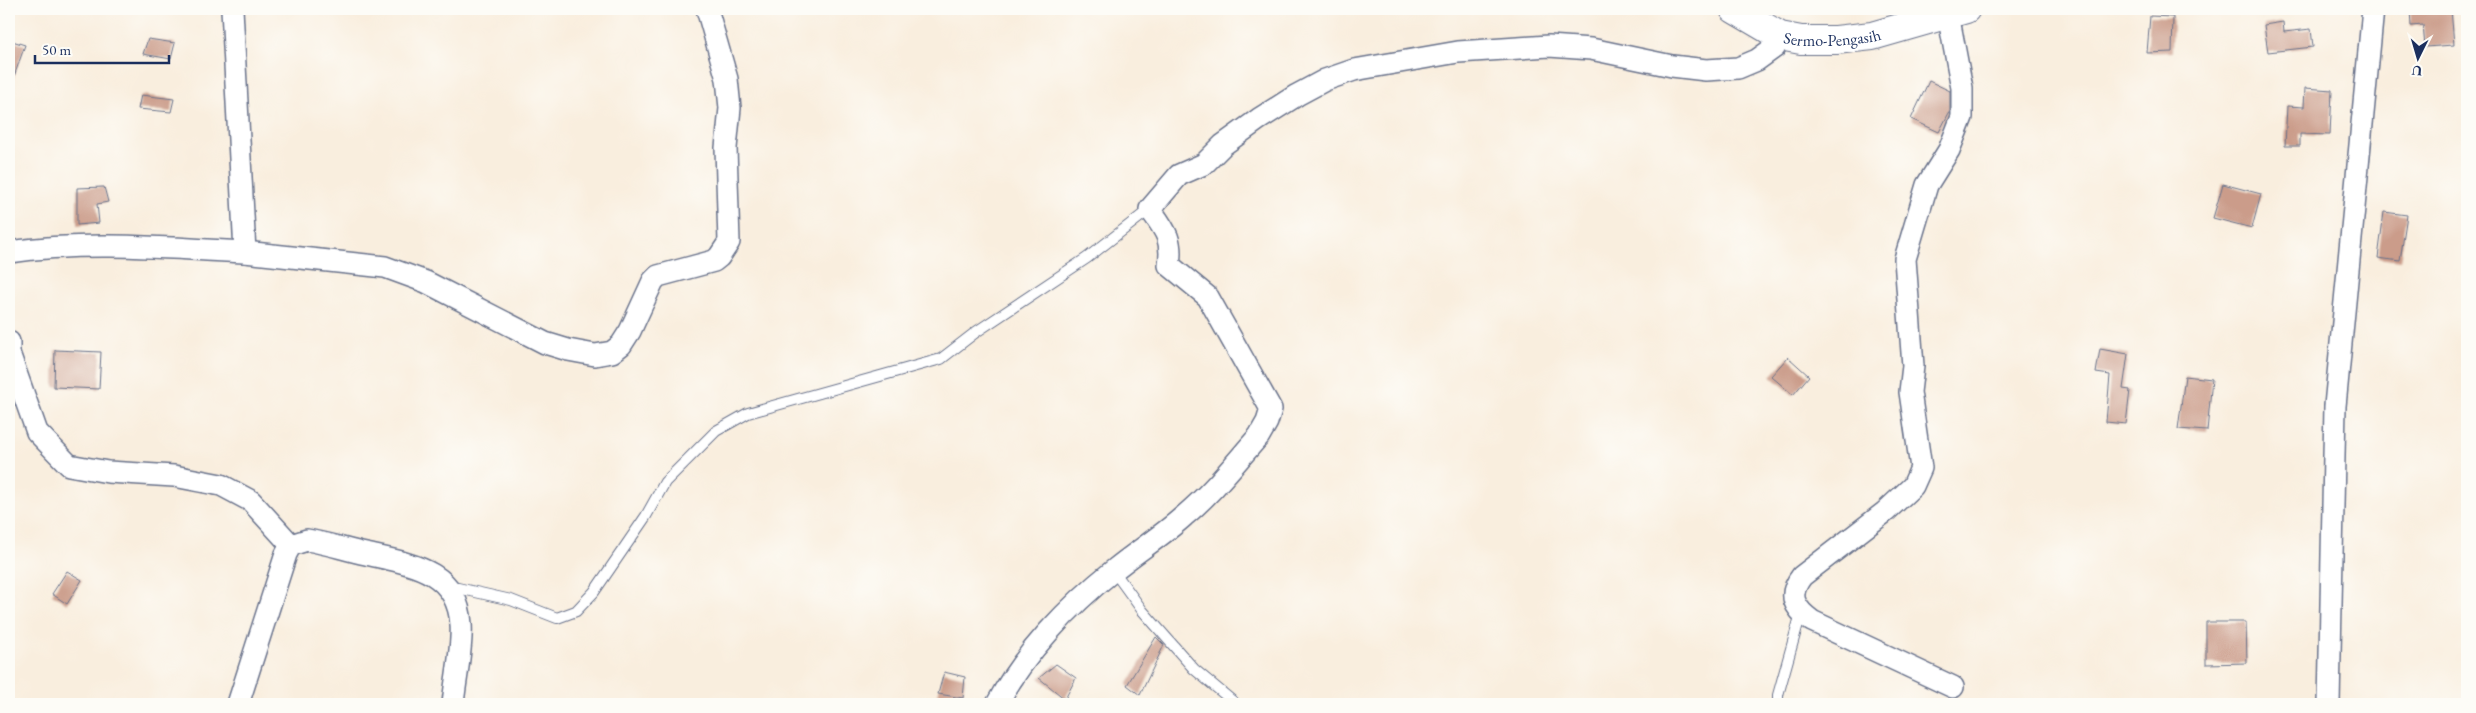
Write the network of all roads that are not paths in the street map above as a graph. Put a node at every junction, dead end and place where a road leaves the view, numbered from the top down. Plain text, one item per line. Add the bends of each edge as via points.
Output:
1 (232, 9) edge
2 (707, 9) edge
3 (1734, 9) edge
4 (2373, 9) edge
5 (1957, 11) edge
6 (1780, 36) junction
7 (1150, 209) junction
8 (9, 252) edge
9 (245, 252) junction
10 (9, 342) edge
11 (291, 545) junction
12 (1113, 570) junction
13 (447, 586) junction
14 (1801, 613) junction
15 (1953, 687) dead end
16 (238, 704) edge
17 (453, 704) edge
18 (997, 704) edge
19 (1236, 704) edge
20 (1778, 704) edge
21 (2329, 704) edge

1 - 9 street
2 - 9 street via 727,79 730,108 726,148 729,242 714,261 666,273 652,281 630,331 612,352 595,355 545,343 426,282 385,267
3 - 6 main road, Sermo-Pengasih
4 - 21 street via 2335,406
5 - 6 main road, Sermo-Pengasih via 1872,36 1801,40
5 - 14 street via 1962,117 1949,150 1927,186 1905,259 1913,366 1910,392 1921,468 1912,486 1885,512 1798,581 1793,593
6 - 7 street via 1775,47 1738,68 1706,70 1591,49 1549,46 1458,52 1354,70 1325,80 1259,119 1223,145 1204,164 1178,175
7 - 12 street via 1172,248 1169,265 1208,297 1270,409 1259,436 1206,496
7 - 13 lane via 1087,258 941,359 748,413 716,431 665,482 646,516 576,612 557,618 511,600
8 - 9 street via 99,245
10 - 11 street via 9,354 37,432 69,465 108,472 174,476 221,485 251,501
11 - 13 street via 304,540 327,543 418,565
11 - 16 street
12 - 18 street via 1028,656
12 - 19 lane via 1142,610 1194,669
13 - 17 street via 461,624
14 - 15 street
14 - 20 lane

